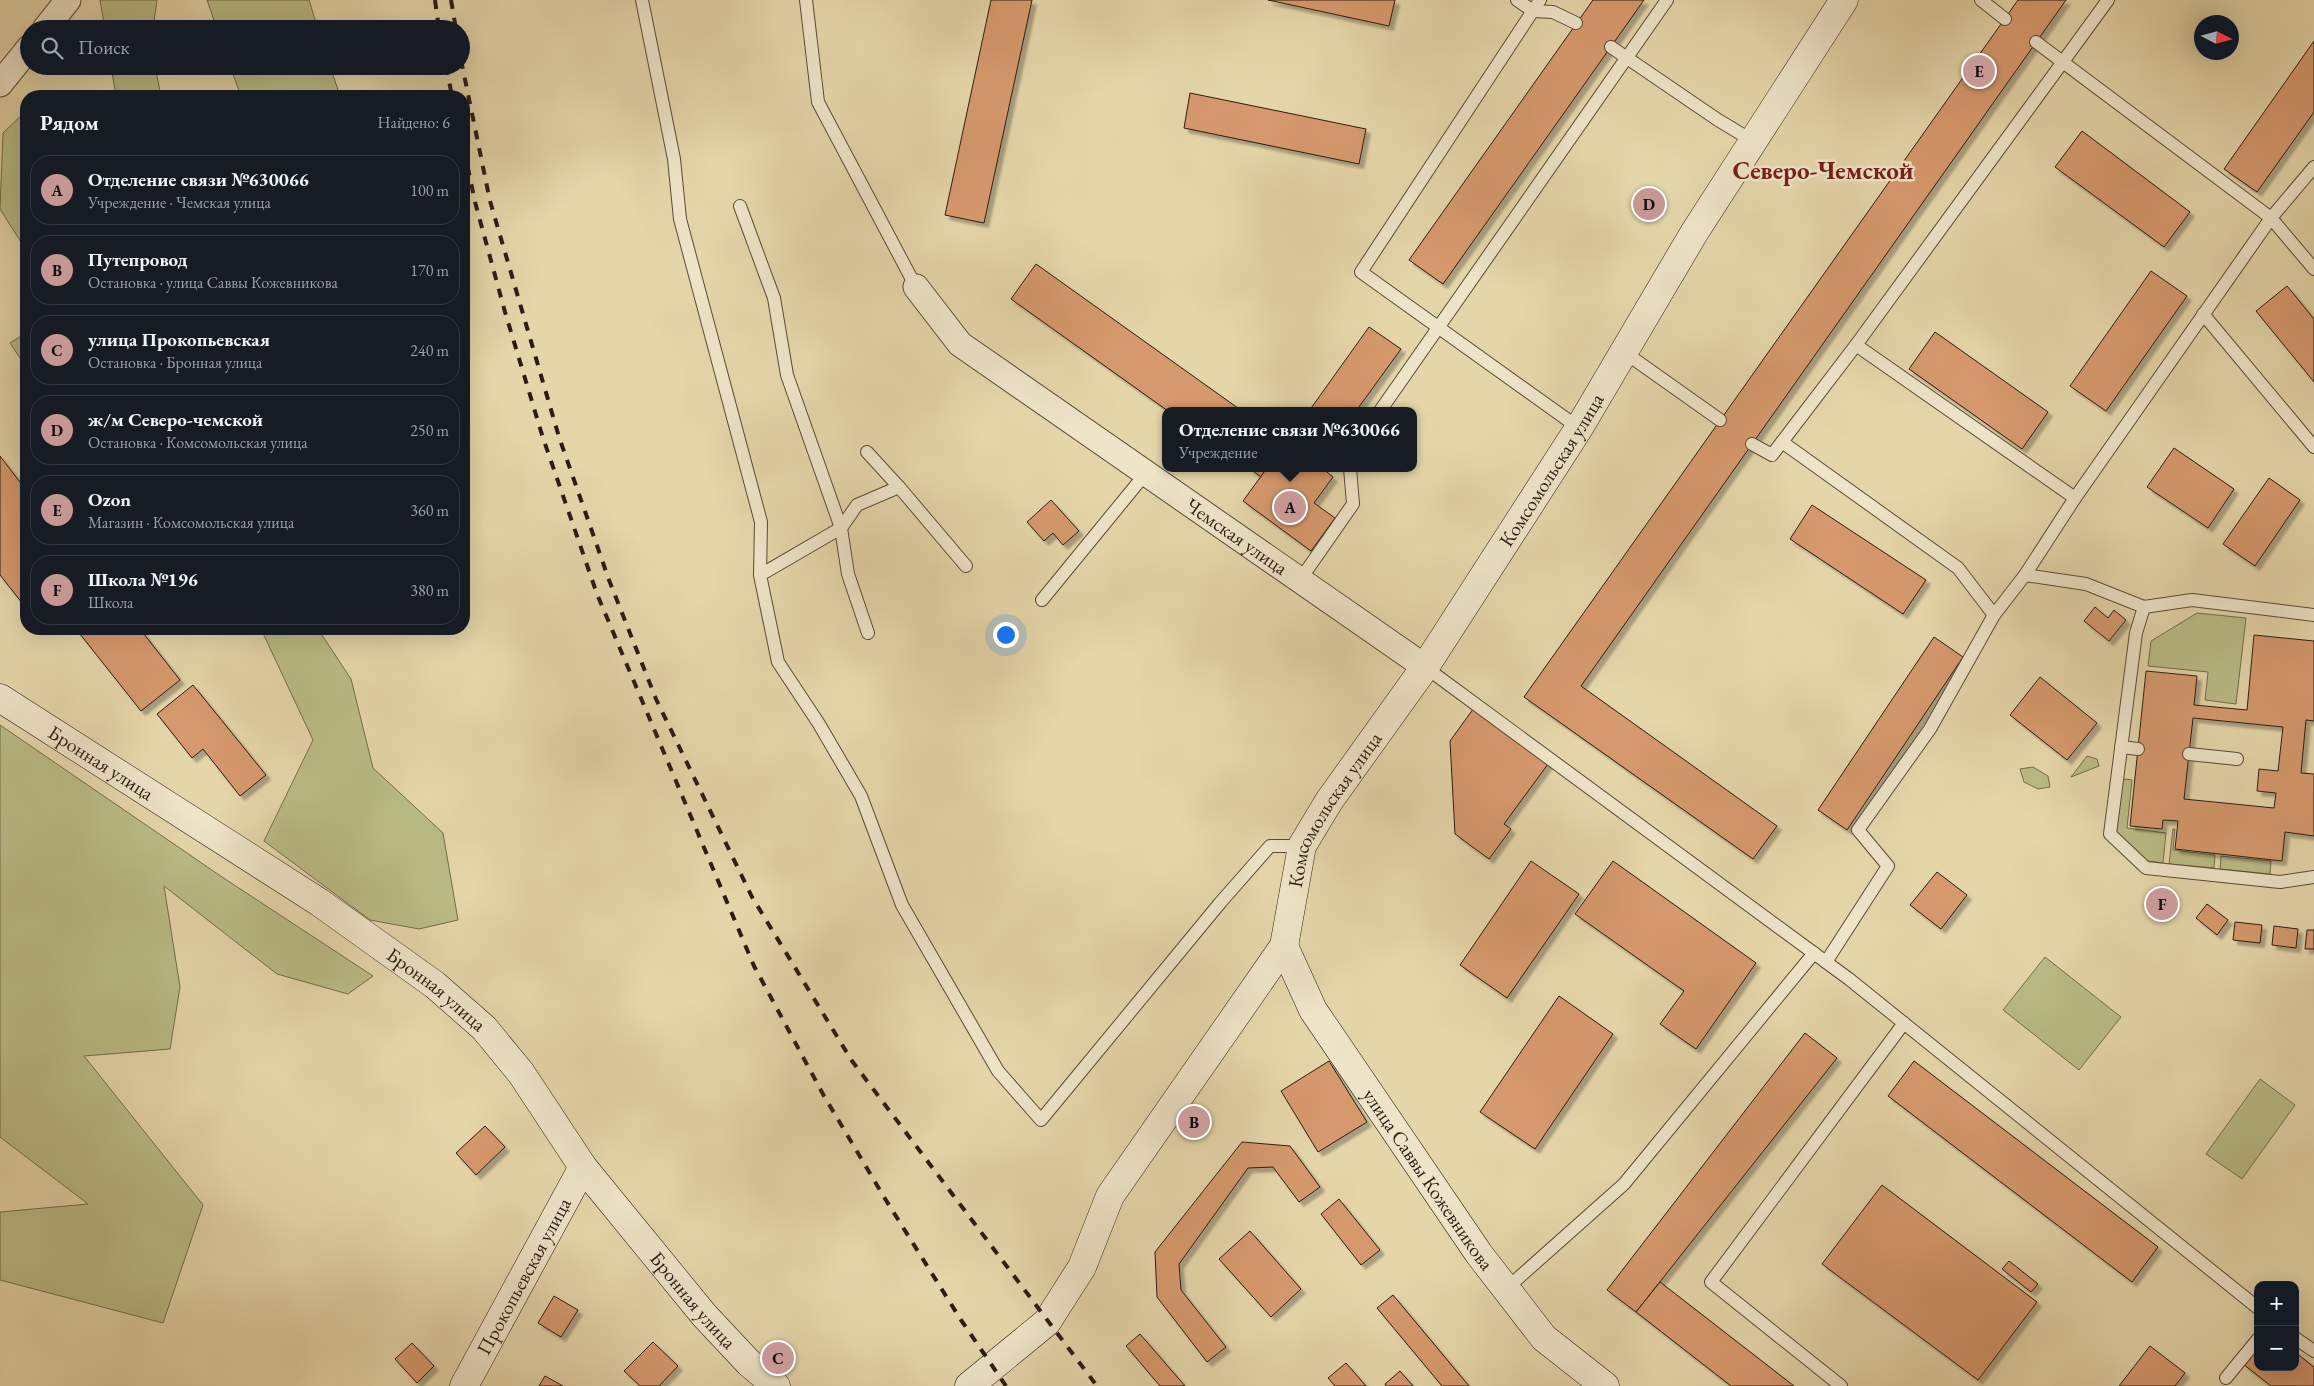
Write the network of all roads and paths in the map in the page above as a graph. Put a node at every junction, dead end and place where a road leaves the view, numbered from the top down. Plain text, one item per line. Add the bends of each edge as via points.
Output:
1 (642, 0) edge
2 (806, 0) edge
3 (1517, 0) edge
4 (1667, 0) edge
5 (1844, 0) edge
6 (1981, 0) edge
7 (2108, 0) edge
8 (63, 2) edge
9 (1537, 5) edge
10 (2005, 18) dead end
11 (51, 20) edge
12 (1576, 23) dead end
13 (2036, 42) dead end
14 (1611, 46) dead end
15 (1626, 57) junction
16 (20, 59) edge
17 (2063, 62) junction
18 (0, 84) edge
19 (1753, 141) junction
20 (2314, 167) edge
21 (740, 206) dead end
22 (2270, 218) junction
23 (2314, 269) edge
24 (916, 287) joint
25 (2203, 314) junction
26 (1439, 328) junction
27 (1856, 345) junction
28 (1624, 352) junction
29 (1383, 407) edge
30 (1720, 420) dead end
31 (1579, 428) junction
32 (1782, 442) junction
33 (1752, 444) dead end
34 (2314, 447) edge
35 (867, 452) dead end
36 (1350, 472) edge
37 (1146, 473) junction
38 (900, 487) junction
39 (2076, 498) junction
40 (841, 528) junction
41 (966, 566) dead end
42 (760, 575) junction
43 (2026, 575) junction
44 (1300, 580) junction
45 (1042, 600) dead end
46 (2144, 607) junction
47 (1994, 615) junction
48 (2314, 615) edge
49 (868, 633) dead end
50 (1425, 667) junction
51 (0, 698) edge
52 (2121, 747) junction
53 (2138, 748) dead end
54 (2189, 754) dead end
55 (2237, 759) dead end
56 (1302, 846) junction
57 (2314, 877) edge
58 (1284, 946) junction
59 (1814, 953) junction
60 (1826, 962) junction
61 (1904, 1023) junction
62 (584, 1167) junction
63 (1506, 1289) junction
64 (2254, 1305) edge
65 (2299, 1341) edge
66 (2254, 1344) edge
67 (2314, 1351) edge
68 (2226, 1378) dead end
69 (464, 1386) edge
70 (776, 1386) edge
71 (969, 1386) edge
72 (1605, 1386) edge
73 (1841, 1386) edge

1 - 42 lane via 674,159 680,219 761,522
2 - 24 lane via 818,102
3 - 9 lane
4 - 15 lane
5 - 19 main road, Комсомольская улица
6 - 10 lane
7 - 17 lane
8 - 11 street
9 - 12 lane
9 - 26 lane via 1361,272
13 - 17 lane
14 - 15 lane
15 - 19 lane
15 - 26 lane
16 - 18 street
17 - 22 lane
17 - 27 lane
19 - 28 main road, Комсомольская улица
20 - 22 lane
21 - 40 lane via 774,298 787,375
22 - 23 lane
22 - 25 lane
24 - 37 street, Чемская улица via 960,344
25 - 34 lane
25 - 39 lane
26 - 29 lane
26 - 31 lane
27 - 32 lane
27 - 39 lane
28 - 30 lane
28 - 31 main road, Комсомольская улица
31 - 50 main road, Комсомольская улица
32 - 33 lane via 1772,455
32 - 47 lane via 1958,568
35 - 38 lane
36 - 44 lane via 1353,504
37 - 44 street, Чемская улица
37 - 45 lane
38 - 40 lane via 857,505
38 - 41 lane
39 - 43 lane
40 - 42 lane
40 - 49 lane via 848,574
42 - 56 lane via 778,662 861,796 902,905 998,1072 1041,1120 1270,846
43 - 46 lane via 2086,584
43 - 47 lane
44 - 50 street, Чемская улица
46 - 48 lane via 2192,600
46 - 52 lane via 2136,633
47 - 60 lane via 1930,729 1858,830 1888,866
50 - 56 main road, Комсомольская улица via 1329,800
50 - 59 lane
51 - 62 main road, Бронная улица via 319,902 435,985 484,1028 521,1073
52 - 53 lane
52 - 57 lane via 2110,834 2146,868 2280,882
54 - 55 lane
56 - 58 main road, Комсомольская улица
58 - 63 main road, улица Саввы Кожевникова via 1313,1010
58 - 71 main road via 1110,1196 1082,1267 1047,1322
59 - 60 lane
59 - 63 lane via 1624,1184
60 - 61 lane
61 - 64 lane
61 - 73 lane via 1711,1282
62 - 69 main road, Прокопьевская улица
62 - 70 main road, Бронная улица via 704,1315 749,1363
63 - 72 main road, улица Саввы Кожевникова via 1544,1338
65 - 67 lane
66 - 68 lane

